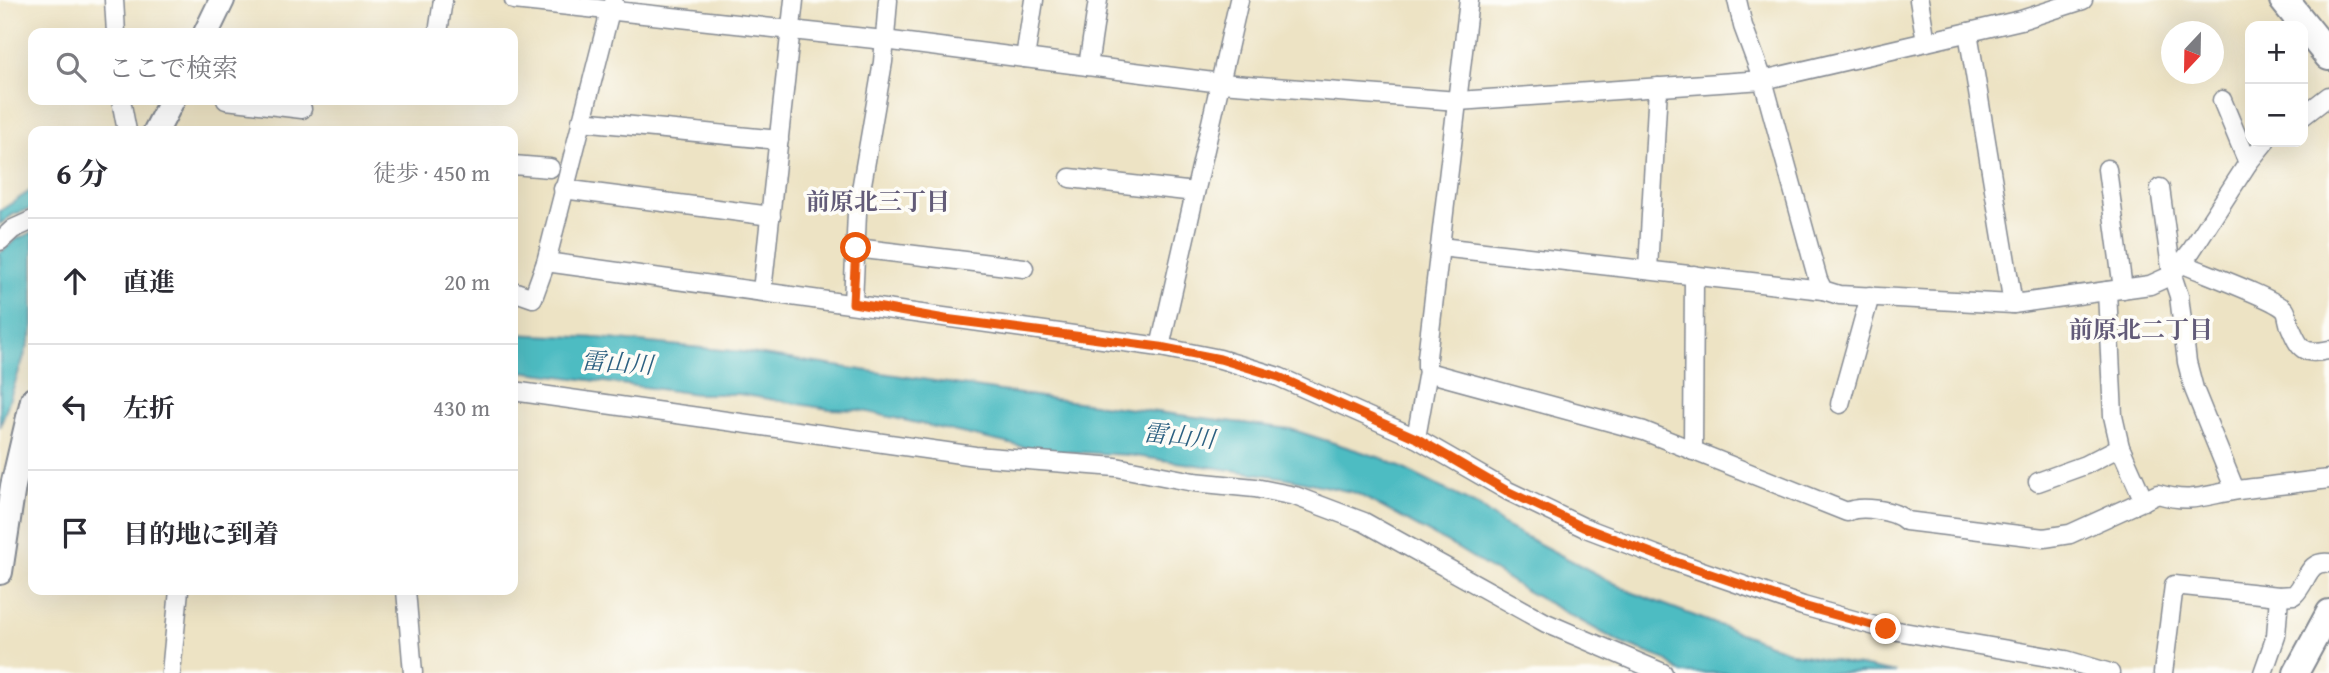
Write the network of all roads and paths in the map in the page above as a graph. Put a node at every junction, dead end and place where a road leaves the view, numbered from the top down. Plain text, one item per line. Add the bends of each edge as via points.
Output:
1 (114, 0) edge
2 (222, 0) edge
3 (443, 0) edge
4 (514, 0) edge
5 (794, 0) edge
6 (888, 0) edge
7 (1034, 0) edge
8 (1098, 0) edge
9 (1238, 0) edge
10 (1469, 0) edge
11 (1737, 0) edge
12 (1919, 0) edge
13 (2083, 0) edge
14 (2284, 0) edge
15 (613, 6) edge
16 (116, 28) edge
17 (208, 28) edge
18 (439, 28) edge
19 (790, 30) junction
20 (1968, 32) junction
21 (884, 40) junction
22 (1926, 42) junction
23 (2329, 56) edge
24 (1025, 58) junction
25 (1088, 66) junction
26 (1763, 80) junction
27 (1221, 82) junction
28 (1658, 87) junction
29 (2329, 96) edge
30 (2222, 100) dead end
31 (1458, 101) junction
32 (122, 105) edge
33 (169, 105) edge
34 (268, 105) edge
35 (302, 109) dead end
36 (2308, 112) edge
37 (581, 121) junction
38 (126, 126) edge
39 (159, 126) edge
40 (779, 139) junction
41 (2261, 147) edge
42 (2248, 163) junction
43 (518, 165) edge
44 (551, 168) dead end
45 (2107, 169) dead end
46 (1070, 178) dead end
47 (2160, 188) dead end
48 (563, 189) junction
49 (1195, 192) junction
50 (771, 216) junction
51 (28, 222) edge
52 (0, 241) edge
53 (1440, 247) junction
54 (856, 248) junction
55 (546, 262) junction
56 (1024, 268) dead end
57 (2177, 269) junction
58 (1648, 270) junction
59 (1695, 275) junction
60 (1823, 290) junction
61 (2115, 290) junction
62 (762, 291) junction
63 (518, 293) edge
64 (1870, 296) junction
65 (853, 303) junction
66 (2013, 304) junction
67 (1160, 347) junction
68 (2329, 350) edge
69 (1428, 371) junction
70 (518, 392) edge
71 (1840, 404) dead end
72 (28, 418) edge
73 (1416, 438) junction
74 (2120, 447) junction
75 (1693, 451) junction
76 (2329, 479) edge
77 (2038, 482) dead end
78 (2235, 490) junction
79 (2144, 501) junction
80 (2329, 563) edge
81 (0, 572) edge
82 (179, 595) edge
83 (406, 595) edge
84 (2279, 596) junction
85 (2329, 612) edge
86 (171, 673) edge
87 (413, 673) edge
88 (1663, 673) edge
89 (2110, 673) edge
90 (2163, 673) edge
91 (2263, 673) edge
92 (2296, 673) edge

1 - 16 street
2 - 17 main road
3 - 18 street
4 - 15 street
5 - 19 street
6 - 21 street
7 - 24 street
8 - 25 street
9 - 27 street
10 - 31 street
11 - 26 street
12 - 22 street
13 - 20 street
14 - 23 main road
15 - 19 street
15 - 37 street
19 - 21 street
19 - 40 street
20 - 22 street
20 - 66 street
21 - 24 street
21 - 54 street via 857,213
22 - 26 street
24 - 25 street
25 - 27 street
26 - 28 street
26 - 60 street
27 - 31 street
27 - 49 street
28 - 31 street
28 - 58 street
29 - 36 street
30 - 42 street
31 - 53 street
32 - 38 street
33 - 39 main road
34 - 35 street
37 - 40 street
37 - 48 street
40 - 50 street
41 - 42 street
42 - 57 street
43 - 44 street
45 - 61 street
46 - 49 street
47 - 57 street
48 - 50 street
48 - 55 street
49 - 67 street
50 - 62 street
51 - 52 street
53 - 58 street
53 - 69 street
54 - 56 street
54 - 65 street
55 - 62 street
55 - 63 street via 533,298
57 - 61 street via 2150,285
57 - 68 street via 2270,300 2285,310 2302,349 2312,354
57 - 78 street via 2194,389
58 - 59 street
59 - 60 street
59 - 75 street
60 - 64 street
61 - 66 street
61 - 74 street via 2113,416
62 - 65 street
64 - 66 street
64 - 71 street
65 - 67 street
67 - 73 street via 1279,377
69 - 73 street
69 - 75 street via 1644,431
70 - 88 street via 975,456 1116,467 1295,496 1364,523 1546,623
72 - 81 main road
73 - 89 street via 1507,491 1583,527 1791,601 1886,629 2066,660
74 - 77 street
74 - 79 street
75 - 79 street via 1847,512 1855,508 1896,513 1906,521 2044,538 2070,534
76 - 78 street
78 - 79 street via 2178,500 2158,494
80 - 84 street via 2312,566 2294,595
82 - 86 street
83 - 87 street
84 - 90 street via 2174,585
84 - 91 street via 2276,636
85 - 92 main road

